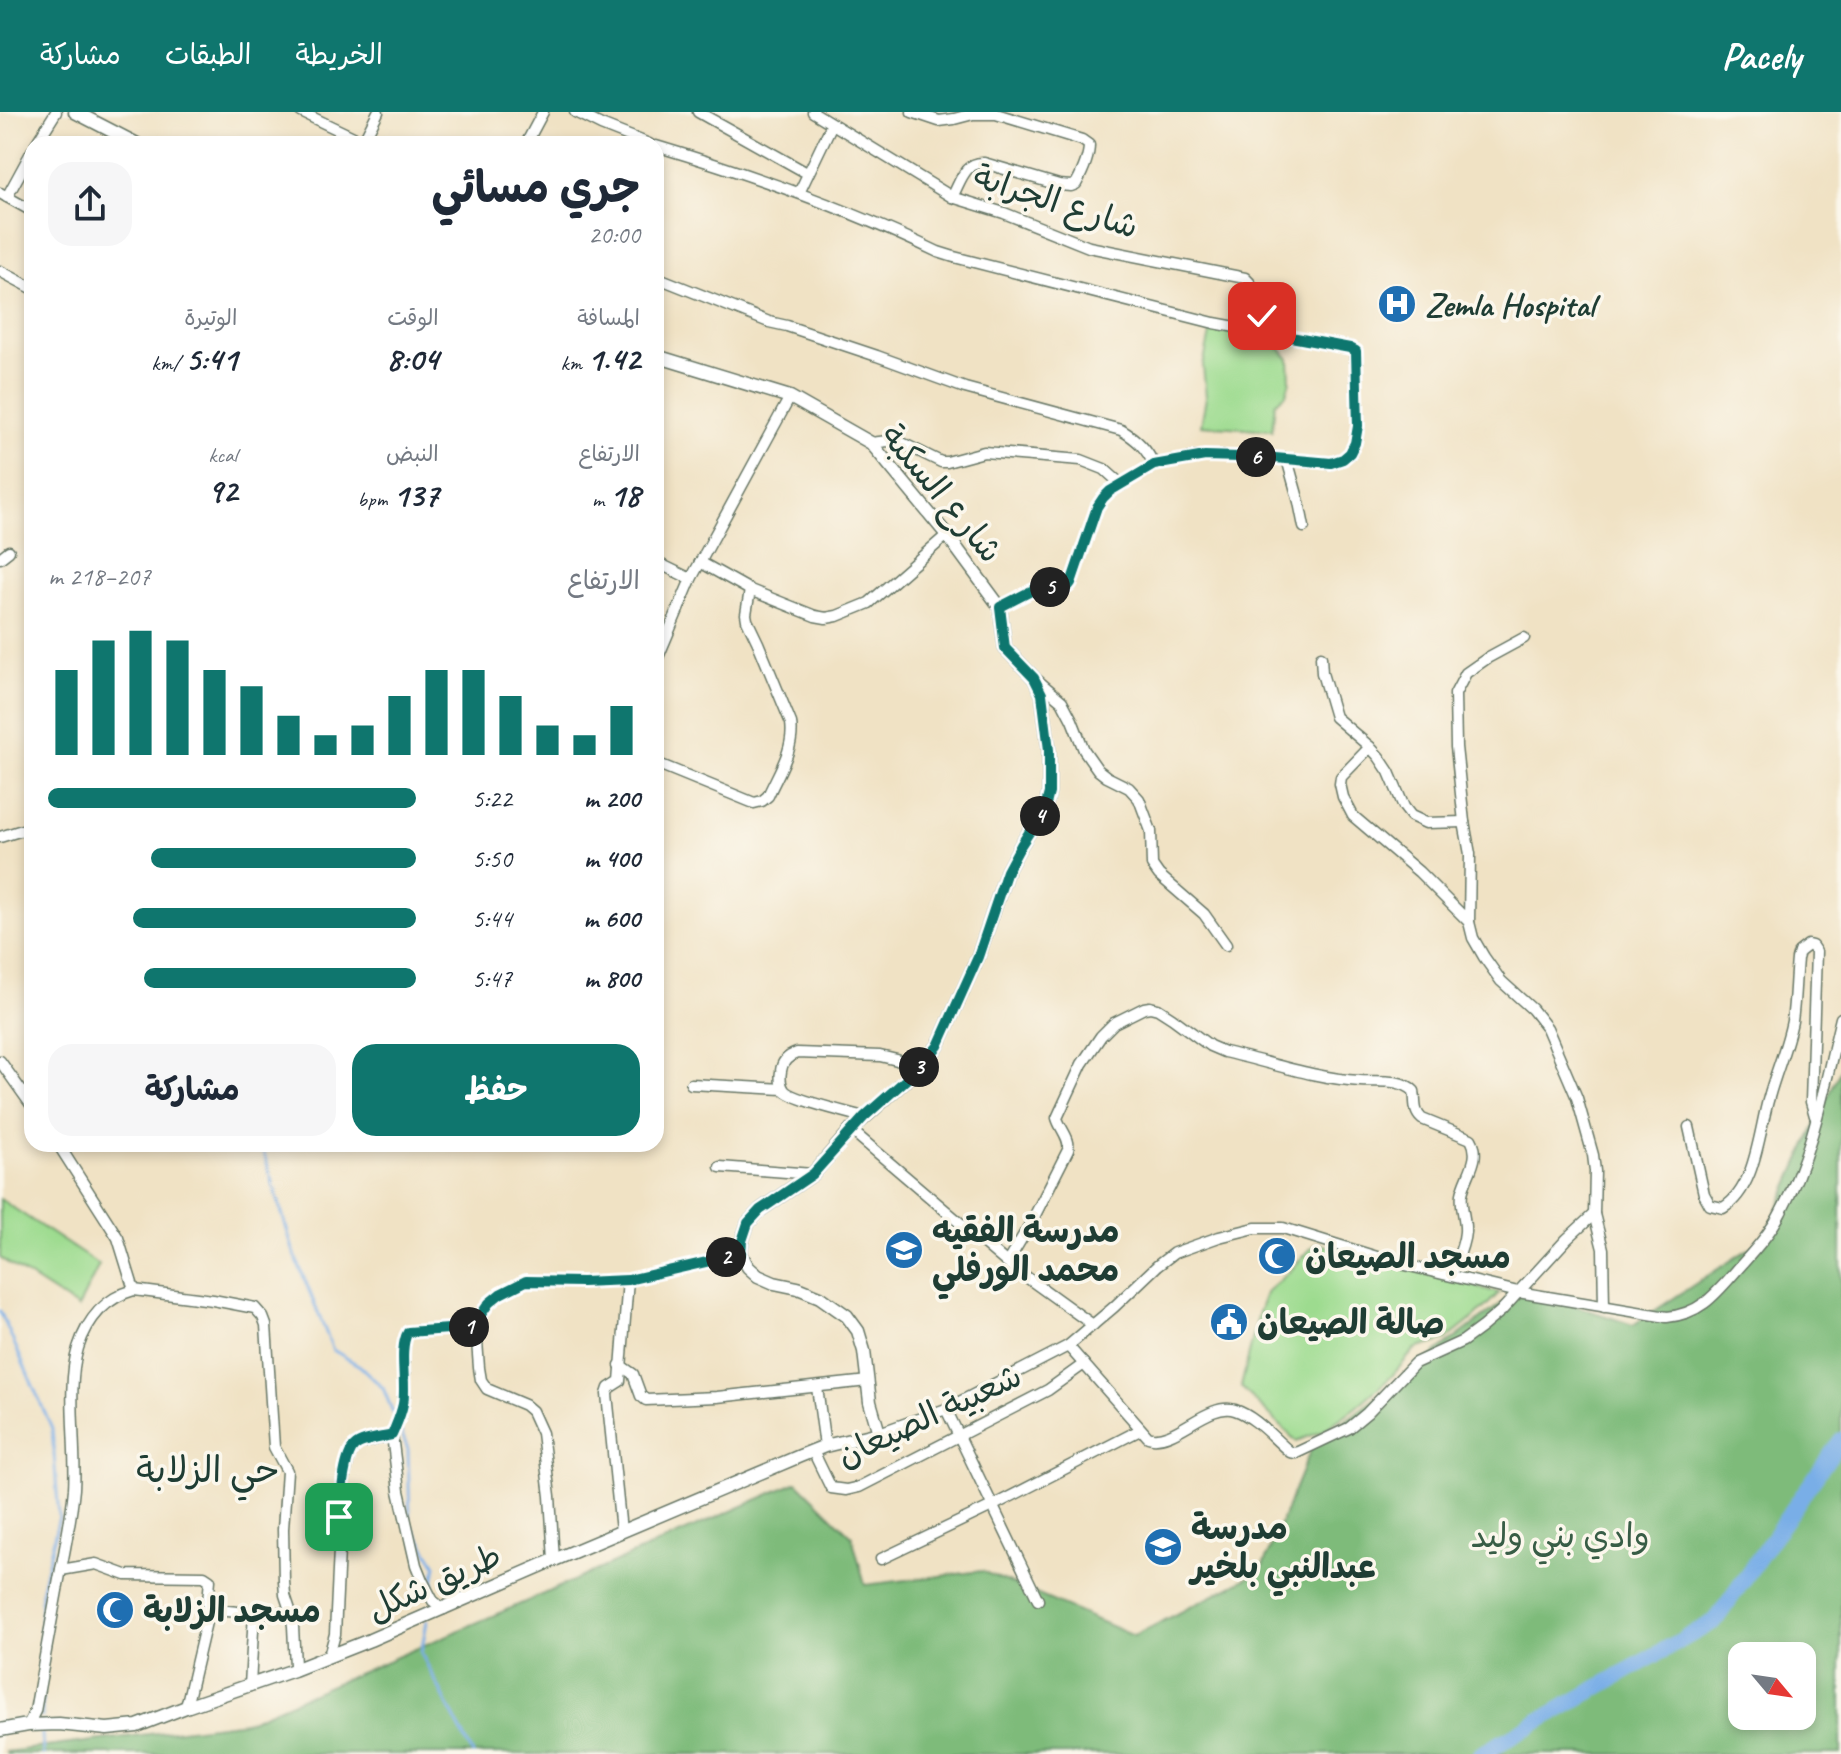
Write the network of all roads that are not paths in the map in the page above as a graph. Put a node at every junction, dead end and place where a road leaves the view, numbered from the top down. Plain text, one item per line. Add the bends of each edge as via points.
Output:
1 (56, 112) edge
2 (75, 112) edge
3 (301, 112) edge
4 (378, 112) edge
5 (543, 112) edge
6 (575, 112) edge
7 (698, 112) edge
8 (813, 112) edge
9 (912, 112) edge
10 (95, 116) edge
11 (832, 124) junction
12 (41, 136) edge
13 (125, 136) edge
14 (350, 136) edge
15 (367, 136) edge
16 (530, 136) edge
17 (629, 136) edge
18 (664, 148) edge
19 (24, 164) edge
20 (807, 173) junction
21 (799, 193) junction
22 (4, 195) edge
23 (952, 197) junction
24 (24, 206) edge
25 (0, 271) edge
26 (664, 280) edge
27 (24, 284) edge
28 (1264, 332) junction
29 (664, 358) edge
30 (790, 397) junction
31 (871, 443) junction
32 (1287, 459) junction
33 (1154, 465) junction
34 (1122, 485) junction
35 (1304, 527) dead end
36 (947, 535) junction
37 (700, 562) junction
38 (664, 566) edge
39 (691, 579) junction
40 (750, 590) junction
41 (1000, 607) junction
42 (1524, 638) dead end
43 (664, 643) edge
44 (1321, 657) dead end
45 (1034, 678) junction
46 (1370, 747) junction
47 (664, 766) edge
48 (1464, 822) junction
49 (24, 830) edge
50 (0, 837) edge
51 (1469, 922) junction
52 (1226, 945) dead end
53 (1841, 1018) edge
54 (0, 1061) edge
55 (918, 1069) junction
56 (691, 1084) dead end
57 (783, 1089) junction
58 (24, 1095) edge
59 (864, 1117) junction
60 (1816, 1118) junction
61 (1689, 1127) dead end
62 (851, 1130) junction
63 (63, 1152) edge
64 (720, 1167) dead end
65 (813, 1174) junction
66 (1594, 1214) junction
67 (741, 1254) junction
68 (1007, 1263) junction
69 (1451, 1275) junction
70 (628, 1280) junction
71 (134, 1290) junction
72 (1518, 1292) junction
73 (1604, 1307) junction
74 (1093, 1325) junction
75 (476, 1327) junction
76 (1068, 1346) junction
77 (1084, 1364) junction
78 (620, 1365) junction
79 (868, 1381) junction
80 (817, 1387) junction
81 (946, 1409) junction
82 (1140, 1430) junction
83 (879, 1433) junction
84 (392, 1435) junction
85 (958, 1436) junction
86 (819, 1449) junction
87 (992, 1506) junction
88 (621, 1531) junction
89 (881, 1559) dead end
90 (554, 1560) junction
91 (61, 1570) junction
92 (1038, 1600) dead end
93 (207, 1609) junction
94 (444, 1609) junction
95 (254, 1612) junction
96 (291, 1613) junction
97 (329, 1656) junction
98 (294, 1670) junction
99 (250, 1686) junction
100 (186, 1707) junction
101 (28, 1725) junction
102 (0, 1730) edge

1 - 12 street
2 - 10 main road
3 - 14 street
4 - 15 street
5 - 16 street
6 - 17 street
7 - 20 street
8 - 11 street, شارع الجرابة
9 - 23 street via 939,121 996,114 1089,145 1080,176 1071,186 975,162
10 - 13 main road
11 - 20 street
11 - 23 street, شارع الجرابة
18 - 21 street
19 - 22 street
20 - 21 street
21 - 28 street via 954,257
22 - 24 street
23 - 28 street, شارع الجرابة via 1089,247 1245,278 1259,300
25 - 27 street
26 - 33 street via 965,388 1121,430 1148,451
28 - 32 street via 1356,351 1358,426 1350,453 1331,463
29 - 30 main road, شارع السكبة
30 - 31 main road, شارع السكبة
30 - 37 street
31 - 34 street via 896,440 941,462 984,452 1081,460 1104,469
31 - 36 main road, شارع السكبة
32 - 33 street via 1205,456
32 - 35 street
33 - 34 street
34 - 41 street via 1097,507 1068,589 1039,587
36 - 40 street via 869,603 846,613 820,618
36 - 41 main road, شارع السكبة
37 - 39 street
37 - 40 street
38 - 39 street
39 - 43 street
40 - 47 street via 747,620 793,734 768,796 754,803
41 - 45 main road via 1005,648
42 - 48 street via 1466,673 1455,694
44 - 46 street via 1335,717
45 - 52 street via 1062,701 1098,770 1139,799 1151,831 1152,865 1204,914
45 - 55 main road via 1042,694 1049,750 1045,808 1007,871 978,957 938,1046
46 - 48 street via 1411,816 1433,824
46 - 51 street via 1341,777 1353,816
48 - 51 street via 1470,854
49 - 50 street
51 - 66 street via 1478,947 1501,981 1547,1028 1577,1098 1595,1171
53 - 60 street
54 - 58 street
55 - 57 street via 880,1056 797,1053 781,1067
55 - 59 main road
56 - 57 street
57 - 59 street
59 - 62 main road
60 - 61 street via 1811,1102 1816,952 1808,945 1797,959 1790,1031 1754,1162 1742,1188 1723,1208 1710,1205 1704,1194
60 - 73 street via 1780,1215 1705,1303 1695,1311 1667,1317
62 - 65 main road
62 - 68 street
63 - 71 street via 118,1238
64 - 65 street
65 - 67 main road via 748,1223
66 - 72 street
66 - 73 street via 1603,1249
67 - 70 street
67 - 79 main road via 758,1276 820,1297 847,1316 858,1331
68 - 69 street via 1068,1150 1057,1118 1082,1064 1114,1023 1150,1007 1224,1052 1324,1077 1406,1085 1414,1091 1422,1119 1471,1139 1476,1150 1461,1205 1464,1239
68 - 74 street
69 - 72 street
69 - 74 street via 1283,1228 1255,1228 1174,1253
70 - 75 street via 526,1281 489,1303
70 - 78 street
71 - 91 street via 108,1300 78,1347 74,1487
71 - 96 street via 255,1308 263,1317 274,1447 287,1471 284,1581
72 - 73 street
72 - 82 street via 1463,1341 1410,1367 1349,1428 1296,1453 1231,1408 1160,1439
74 - 76 street
75 - 84 street via 411,1330 406,1335 403,1404
75 - 90 street via 481,1380 487,1389 532,1411 542,1433
76 - 77 street
76 - 81 street
77 - 82 street
77 - 85 street, شعبية الصيعان via 1048,1390
78 - 80 street via 633,1374 646,1400
78 - 88 street via 620,1381 607,1394
79 - 80 street
79 - 83 main road
80 - 86 street, شعبية الصيعان
81 - 83 street
81 - 85 street
82 - 87 street
83 - 86 main road, طريق شكل
84 - 94 street via 416,1565 433,1601
84 - 97 street via 357,1444 349,1457 342,1486 335,1634
85 - 86 street, شعبية الصيعان via 846,1490 828,1484
85 - 87 street
86 - 88 main road, طريق شكل
87 - 89 street
87 - 92 street
88 - 90 main road, طريق شكل
90 - 94 main road, طريق شكل
91 - 93 street via 96,1564 126,1575 204,1576 211,1583
91 - 101 street
93 - 95 street
93 - 100 street
94 - 97 main road, طريق شكل
95 - 96 street
95 - 99 street
96 - 98 street
97 - 98 main road, طريق شكل
98 - 99 main road, طريق شكل
99 - 100 main road, طريق شكل
100 - 101 main road, طريق شكل via 123,1728
101 - 102 main road, طريق شكل

